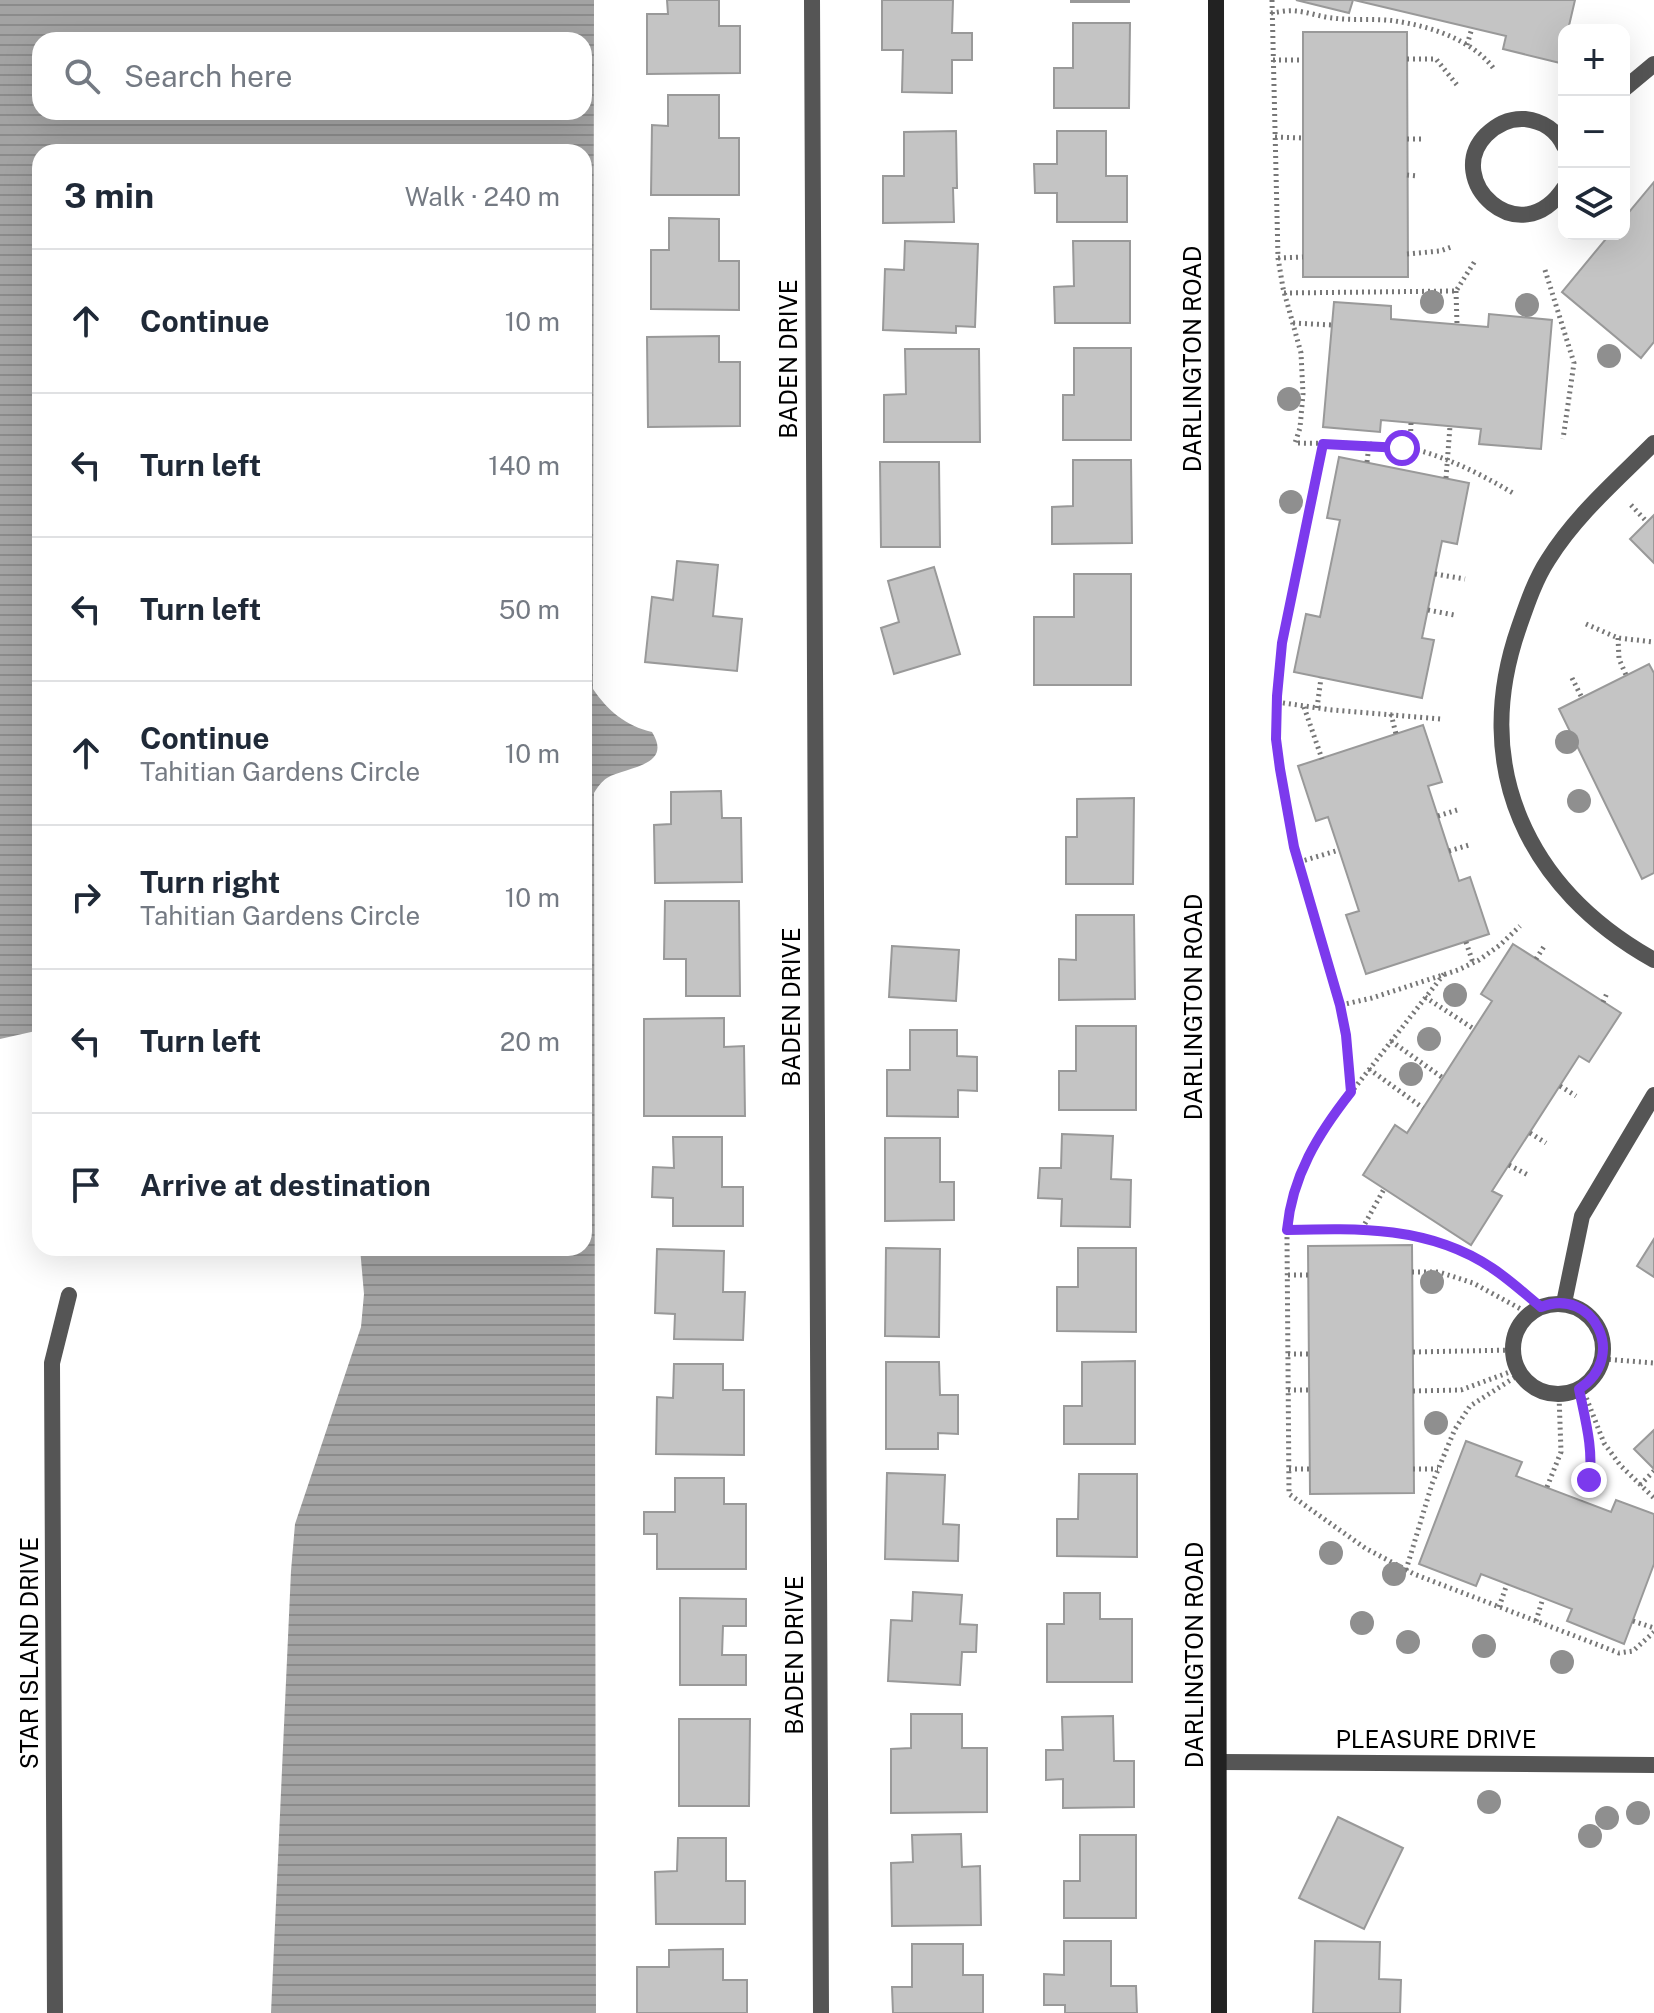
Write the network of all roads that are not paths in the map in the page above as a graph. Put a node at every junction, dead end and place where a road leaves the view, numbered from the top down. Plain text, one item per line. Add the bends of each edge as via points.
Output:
1 (812, 0) edge
2 (1216, 0) edge
3 (1654, 64) edge
4 (1630, 84) edge
5 (1558, 136) edge
6 (1558, 197) edge
7 (1654, 443) edge
8 (1654, 960) edge
9 (1654, 1095) edge
10 (69, 1295) dead end
11 (1564, 1303) junction
12 (1219, 1762) junction
13 (1654, 1765) edge
14 (55, 2013) edge
15 (821, 2013) edge
16 (1219, 2013) edge

1 - 15 street, BADEN DRIVE
2 - 12 street, DARLINGTON ROAD
3 - 4 street
5 - 6 street via 1538,121 1507,121 1482,139 1474,170 1485,199 1512,214 1544,209
7 - 8 street via 1568,530 1546,562 1511,649 1501,743 1512,796 1533,849 1600,924
9 - 11 street via 1582,1216
10 - 14 street, STAR ISLAND DRIVE via 52,1363
11 - 11 street via 1549,1304 1524,1318 1513,1350 1519,1372 1531,1386 1559,1395 1581,1388 1603,1359 1599,1329 1591,1317
12 - 13 street, PLEASURE DRIVE
12 - 16 street, DARLINGTON ROAD

